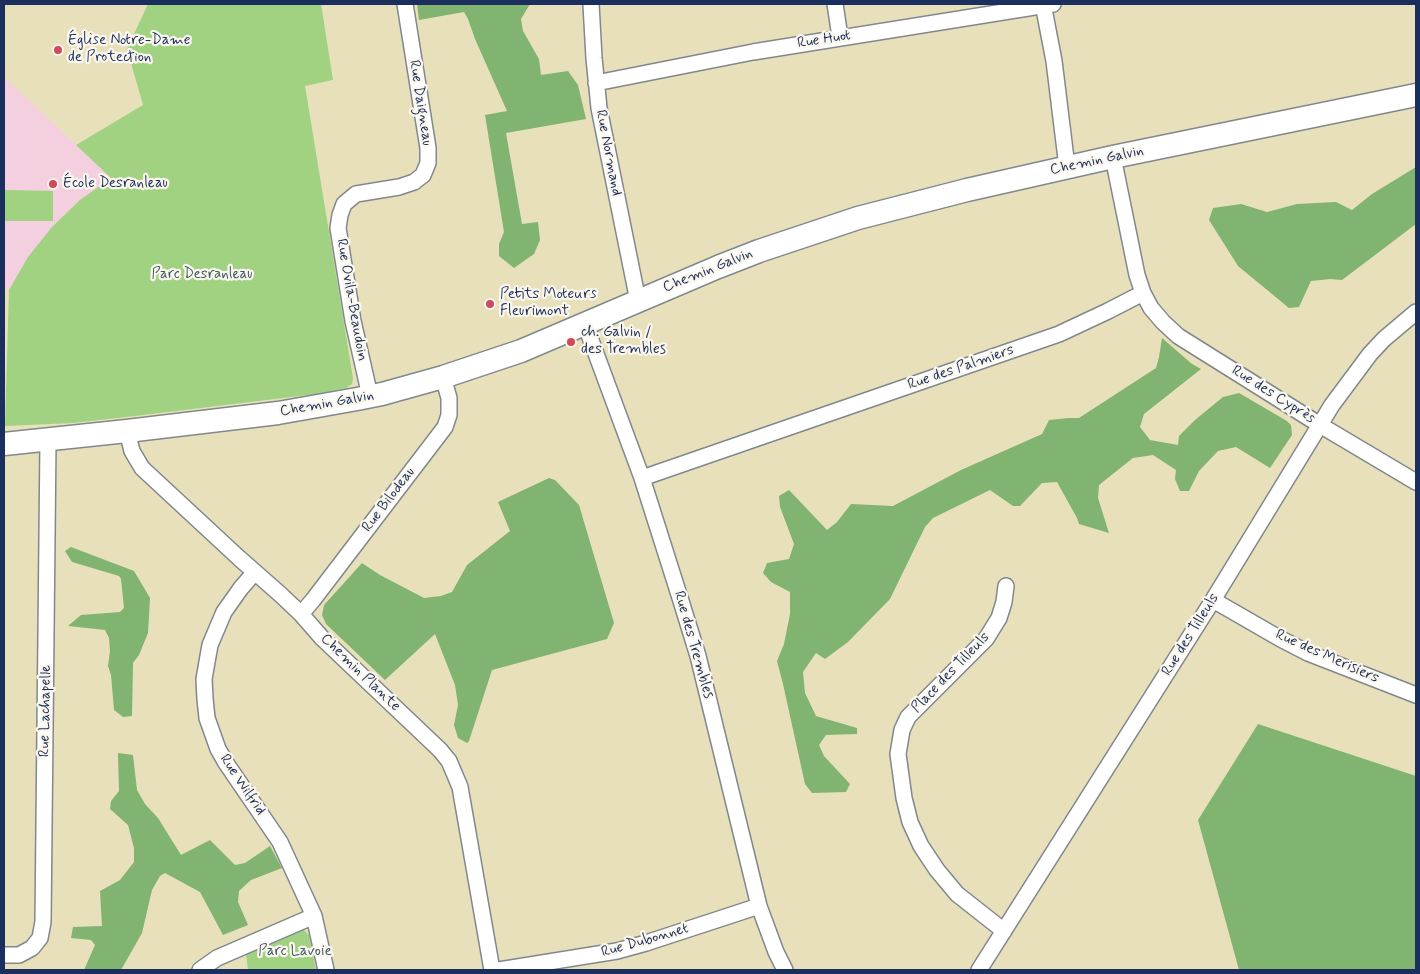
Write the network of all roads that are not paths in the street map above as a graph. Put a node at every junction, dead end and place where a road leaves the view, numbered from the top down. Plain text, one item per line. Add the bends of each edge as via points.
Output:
1 (405, 4) edge
2 (591, 4) edge
3 (834, 4) edge
4 (1047, 4) edge
5 (840, 38) junction
6 (596, 83) junction
7 (1416, 95) edge
8 (1113, 157) junction
9 (1067, 167) junction
10 (344, 204) joint
11 (1143, 293) junction
12 (638, 301) junction
13 (1416, 312) edge
14 (585, 324) junction
15 (443, 377) junction
16 (370, 396) junction
17 (1320, 424) junction
18 (127, 431) junction
19 (48, 440) junction
20 (4, 444) edge
21 (642, 478) junction
22 (1416, 482) edge
23 (255, 572) junction
24 (1006, 586) dead end
25 (1214, 600) junction
26 (301, 614) junction
27 (1416, 695) edge
28 (759, 906) junction
29 (314, 916) junction
30 (1004, 931) junction
31 (4, 956) edge
32 (200, 970) edge
33 (326, 970) edge
34 (492, 970) edge
35 (499, 970) edge
36 (785, 970) edge
37 (979, 970) edge

1 - 10 street, Rue Daigneau via 428,163 423,175 414,182 356,194
2 - 6 street, Rue Normand
3 - 5 street
4 - 5 street, Rue Huot
4 - 9 street
5 - 6 street, Rue Huot
6 - 12 street, Rue Normand
7 - 8 street, Chemin Galvin
8 - 9 street, Chemin Galvin
8 - 11 street
9 - 12 street, Chemin Galvin via 902,206 831,227 751,254
10 - 16 street, Rue Ovila-Beaudoin via 338,228 353,321
11 - 17 street, Rue des Cyprès via 1151,308 1178,336
11 - 21 street, Rue des Palmiers via 1059,334
12 - 14 street, Chemin Galvin
13 - 17 street, Rue des Tilleuls via 1370,354
14 - 15 street, Chemin Galvin
14 - 21 street, Rue des Trembles
15 - 16 street, Chemin Galvin
15 - 26 street, Rue Bilodeau via 449,398 445,427
16 - 18 street, Chemin Galvin via 278,413
17 - 22 street, Rue des Cyprès
17 - 25 street, Rue des Tilleuls
18 - 19 street, Chemin Galvin
18 - 23 street, Chemin Plante via 132,451 142,468
19 - 20 street, Chemin Galvin
19 - 31 street, Rue Lachapelle via 43,922 40,938 32,948 19,955
21 - 28 street, Rue des Trembles via 698,656
23 - 26 street, Chemin Plante
23 - 29 street, Rue Wilfrid via 224,612 210,645 204,679 207,718 226,764 280,842
24 - 30 street, Place des Tilleuls via 999,618 986,639 908,717 898,754 910,822 921,846 957,894
25 - 27 street, Rue des Merisiers via 1308,653
25 - 30 street, Rue des Tilleuls
26 - 34 street, Chemin Plante via 449,761 460,787
28 - 35 street, Rue Dubonnet via 646,944
28 - 36 street, Rue des Trembles
29 - 32 street via 217,958
29 - 33 street, Rue Wilfrid
30 - 37 street, Rue des Tilleuls

